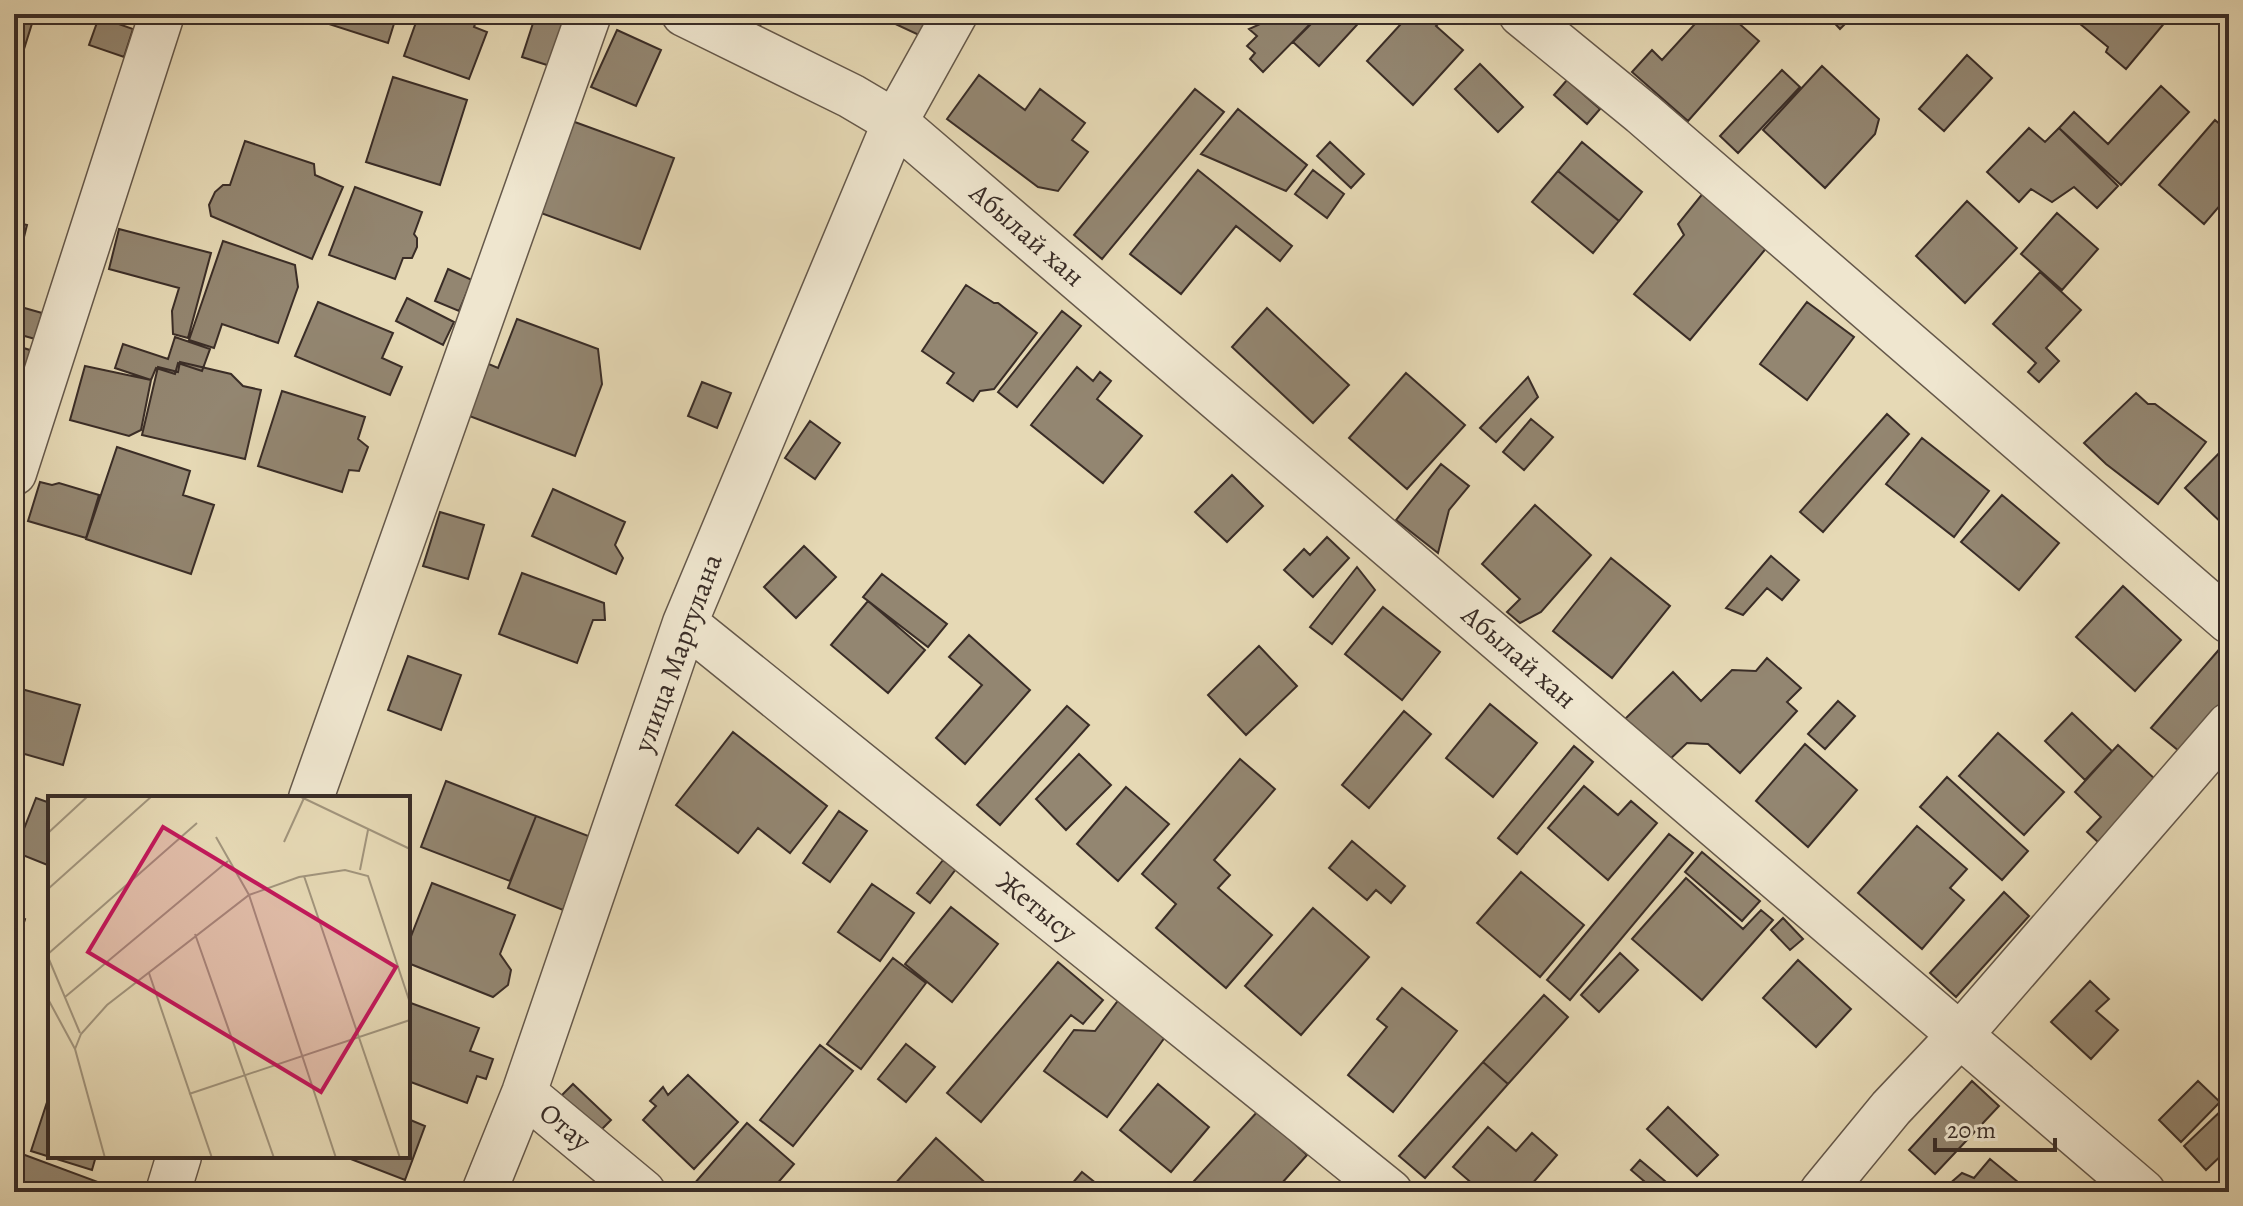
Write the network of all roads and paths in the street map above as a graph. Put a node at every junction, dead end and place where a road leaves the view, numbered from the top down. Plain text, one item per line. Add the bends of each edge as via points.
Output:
1 (162, 14) edge
2 (589, 14) edge
3 (684, 14) edge
4 (955, 14) edge
5 (1521, 14) edge
6 (895, 122) junction
7 (14, 473) edge
8 (2229, 621) edge
9 (685, 623) junction
10 (2229, 725) edge
11 (312, 796) edge
12 (1960, 1035) junction
13 (524, 1093) junction
14 (178, 1158) edge
15 (168, 1192) edge
16 (484, 1192) edge
17 (643, 1192) edge
18 (1390, 1192) edge
19 (1822, 1192) edge
20 (2143, 1192) edge

1 - 7 street
2 - 11 street
3 - 6 street, Абылай хан
4 - 6 street, улица Маргулана
5 - 8 street
6 - 9 street, улица Маргулана
6 - 12 street, Абылай хан
9 - 13 street, улица Маргулана
9 - 18 street, Жетысу
10 - 12 street
12 - 19 street
12 - 20 street, Абылай хан
13 - 16 street, улица Маргулана
13 - 17 street, Отау
14 - 15 street

